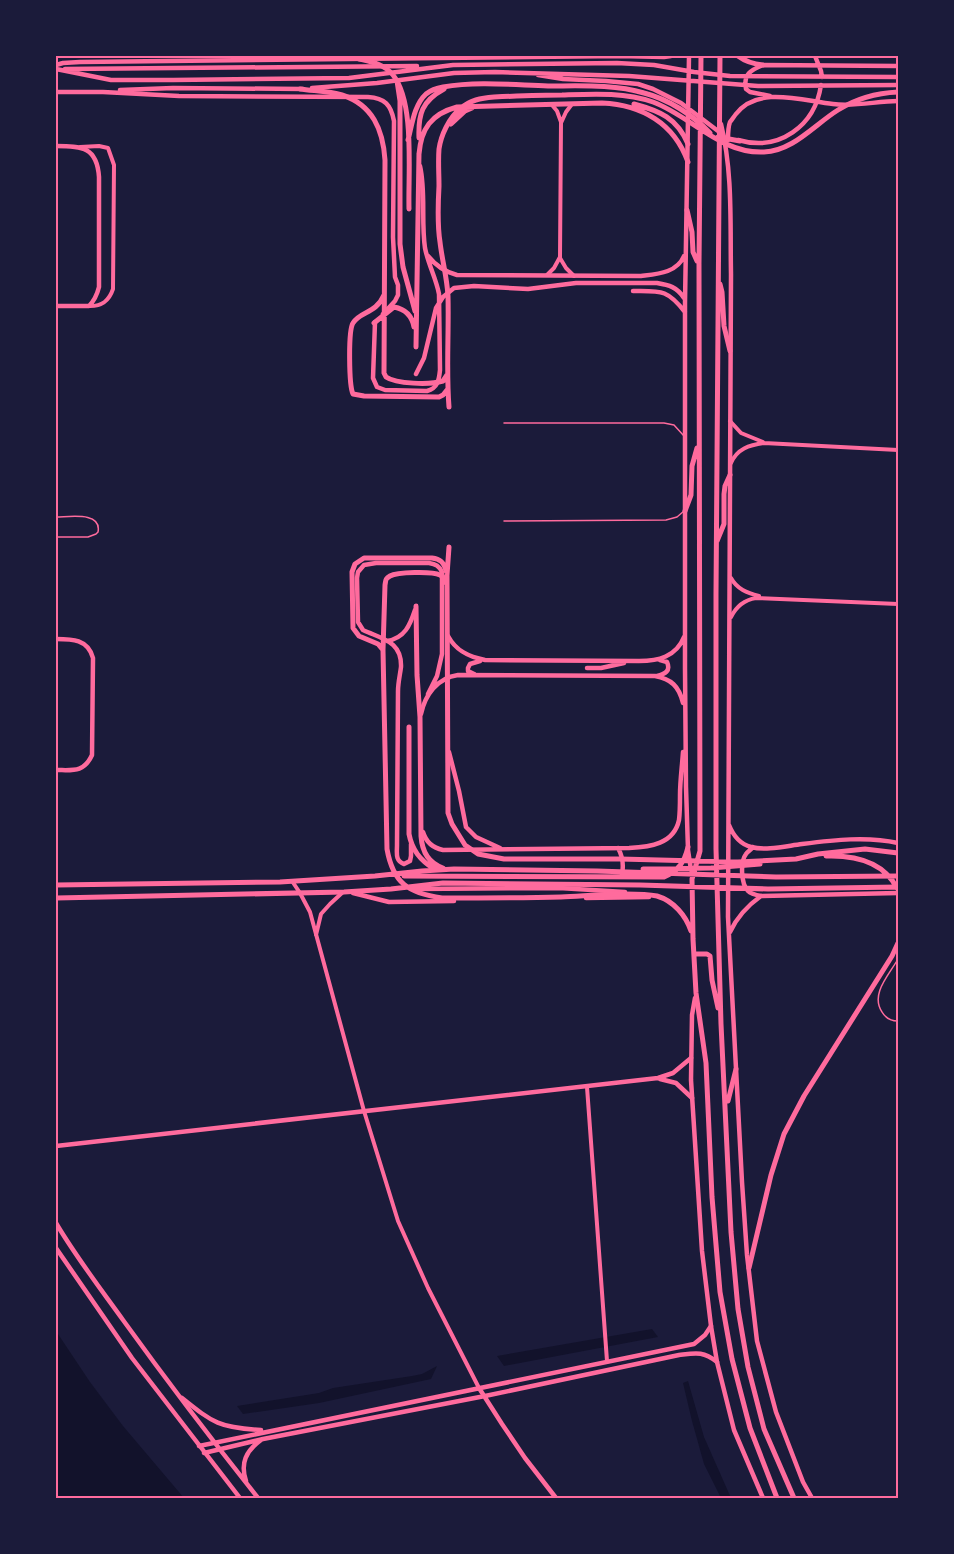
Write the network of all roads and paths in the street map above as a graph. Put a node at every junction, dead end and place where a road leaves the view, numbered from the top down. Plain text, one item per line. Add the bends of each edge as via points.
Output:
1 (671, 56) edge
2 (688, 56) edge
3 (701, 56) edge
4 (720, 56) edge
5 (738, 56) edge
6 (816, 56) edge
7 (359, 59) junction
8 (56, 65) edge
9 (453, 65) junction
10 (763, 65) junction
11 (898, 66) edge
12 (56, 70) edge
13 (518, 72) junction
14 (898, 76) edge
15 (397, 81) junction
16 (898, 85) edge
17 (453, 86) junction
18 (300, 89) junction
19 (56, 92) edge
20 (103, 92) junction
21 (898, 93) edge
22 (774, 97) junction
23 (898, 100) edge
24 (552, 104) junction
25 (572, 104) junction
26 (719, 113) junction
27 (561, 123) junction
28 (443, 135) junction
29 (713, 136) junction
30 (408, 141) junction
31 (740, 141) junction
32 (688, 144) junction
33 (56, 146) edge
34 (727, 146) junction
35 (78, 147) junction
36 (419, 157) junction
37 (688, 162) junction
38 (409, 209) dead end
39 (687, 210) junction
40 (686, 247) junction
41 (427, 254) junction
42 (560, 257) junction
43 (699, 264) junction
44 (547, 276) junction
45 (574, 276) junction
46 (718, 276) junction
47 (633, 291) dead end
48 (385, 293) junction
49 (685, 300) junction
50 (56, 306) edge
51 (89, 306) junction
52 (685, 313) junction
53 (417, 315) junction
54 (374, 323) junction
55 (730, 351) junction
56 (448, 370) junction
57 (416, 374) dead end
58 (448, 387) junction
59 (449, 407) dead end
60 (730, 420) junction
61 (504, 423) dead end
62 (686, 439) junction
63 (699, 441) junction
64 (764, 443) junction
65 (898, 450) edge
66 (730, 466) junction
67 (730, 475) junction
68 (685, 511) junction
69 (56, 517) edge
70 (504, 521) dead end
71 (56, 537) edge
72 (717, 542) junction
73 (449, 547) dead end
74 (447, 575) junction
75 (729, 575) junction
76 (448, 592) junction
77 (762, 597) junction
78 (898, 604) edge
79 (416, 606) joint
80 (442, 622) junction
81 (729, 622) junction
82 (686, 628) junction
83 (56, 639) edge
84 (387, 641) junction
85 (383, 650) junction
86 (485, 660) junction
87 (655, 660) junction
88 (639, 661) junction
89 (587, 668) dead end
90 (481, 675) junction
91 (655, 676) junction
92 (428, 694) junction
93 (686, 712) junction
94 (420, 717) junction
95 (410, 727) dead end
96 (686, 729) junction
97 (448, 746) junction
98 (56, 770) edge
99 (421, 820) junction
100 (728, 822) junction
101 (411, 842) junction
102 (898, 843) edge
103 (688, 847) junction
104 (753, 847) junction
105 (618, 848) junction
106 (502, 850) junction
107 (898, 853) edge
108 (796, 859) junction
109 (454, 869) junction
110 (436, 870) junction
111 (597, 871) junction
112 (621, 874) dead end
113 (375, 876) junction
114 (898, 876) edge
115 (692, 879) junction
116 (292, 881) junction
117 (620, 881) dead end
118 (56, 885) edge
119 (382, 890) junction
120 (898, 890) edge
121 (346, 892) junction
122 (608, 892) junction
123 (300, 893) junction
124 (761, 896) junction
125 (659, 897) junction
126 (56, 898) edge
127 (316, 935) junction
128 (729, 936) junction
129 (693, 939) junction
130 (898, 943) edge
131 (694, 954) junction
132 (898, 959) edge
133 (696, 993) junction
134 (898, 1021) edge
135 (721, 1024) junction
136 (691, 1058) junction
137 (736, 1069) junction
138 (658, 1078) junction
139 (587, 1087) junction
140 (692, 1098) junction
141 (726, 1108) junction
142 (364, 1112) junction
143 (57, 1147) edge
144 (56, 1223) edge
145 (56, 1248) edge
146 (749, 1268) junction
147 (711, 1326) junction
148 (607, 1361) junction
149 (717, 1362) junction
150 (479, 1388) junction
151 (485, 1396) junction
152 (181, 1398) junction
153 (269, 1430) junction
154 (263, 1439) junction
155 (214, 1442) junction
156 (199, 1446) junction
157 (219, 1449) junction
158 (204, 1453) junction
159 (246, 1484) junction
160 (240, 1498) edge
161 (258, 1498) edge
162 (556, 1498) edge
163 (763, 1498) edge
164 (777, 1498) edge
165 (794, 1498) edge
166 (812, 1498) edge

1 - 7 main road
2 - 32 main road
3 - 43 main road
4 - 26 main road
5 - 10 main road
6 - 31 main road via 822,80 820,97 805,121 777,141
7 - 8 main road
7 - 15 main road via 384,66
9 - 12 main road
9 - 12 main road via 349,78 111,80
9 - 14 main road via 617,63 748,76
10 - 11 main road
10 - 22 main road via 748,72 746,88
13 - 16 main road via 639,76 758,86
13 - 18 main road via 454,73
13 - 31 main road via 638,84 681,103 721,134
15 - 30 main road via 404,97
15 - 53 main road via 400,244
17 - 29 main road via 628,89 683,111
17 - 30 main road via 435,88 420,101
17 - 36 main road via 430,99 420,113
18 - 20 main road
18 - 48 main road via 341,94 356,101 372,115 379,130 385,160
19 - 20 main road
20 - 54 main road via 383,100 393,113 394,122 393,237 398,295
21 - 29 main road via 880,93 853,102 777,150 750,152
22 - 23 main road via 834,105
22 - 34 main road via 755,100 741,108 730,121
24 - 25 main road
24 - 27 street
24 - 36 main road via 450,109 426,127
25 - 27 street
25 - 37 main road via 626,105 646,113 672,133
26 - 34 main road
26 - 46 main road
27 - 42 street
28 - 29 main road via 460,108 480,99 589,94 653,102
28 - 32 main road via 453,120 484,104 604,101 649,108 672,120
28 - 56 main road via 439,148 439,229 447,277
29 - 31 main road
30 - 38 main road
32 - 37 main road
33 - 35 main road
34 - 55 main road
35 - 51 main road via 95,158 99,177 99,287
35 - 51 street via 108,148 114,165 113,289 105,303
36 - 41 main road
36 - 53 main road
37 - 39 main road
39 - 40 main road
39 - 43 main road via 693,252
40 - 45 main road via 682,261 661,274
40 - 49 main road
41 - 44 main road via 442,269 458,275
41 - 54 main road via 439,294 437,386 427,391 376,387
42 - 44 street
42 - 45 street
43 - 63 main road
44 - 45 main road
46 - 55 main road
46 - 72 main road
47 - 52 main road via 667,294
48 - 56 main road via 386,377 395,382 439,383 447,377
48 - 58 main road via 378,305 357,318 351,327 353,394 439,397
49 - 52 main road
49 - 57 main road via 677,289 657,283 454,288 436,308 424,358
50 - 51 main road
52 - 62 main road
53 - 54 main road via 416,346 412,318 400,308 394,307
55 - 60 main road
56 - 58 main road
58 - 59 main road
60 - 64 street via 741,433
60 - 66 main road
61 - 62 lane via 664,423 674,425
62 - 68 main road
63 - 68 main road
63 - 115 main road via 700,851
64 - 65 street
64 - 66 street via 740,450
66 - 67 main road
67 - 72 main road via 724,494 724,524
67 - 75 main road
68 - 70 lane via 666,520
68 - 82 main road
69 - 71 lane via 89,517 99,526 92,536
72 - 135 main road via 716,849
73 - 74 main road
74 - 76 main road
74 - 85 main road via 442,562 432,558 364,558 355,564 352,628
75 - 77 street via 742,590
75 - 81 main road
76 - 85 main road via 440,575 389,576 385,585
76 - 97 main road
77 - 78 street
77 - 81 street via 741,604
79 - 84 main road via 408,628 399,638
79 - 94 main road
80 - 84 main road via 440,567 429,563 368,563 360,568 357,578 358,622 363,630
80 - 86 main road via 451,642 461,651
80 - 92 main road via 440,666
81 - 100 main road
82 - 87 main road via 679,648
82 - 93 main road
83 - 98 main road via 85,644 93,658 92,755 78,769
84 - 101 main road via 398,651 401,662 397,859 404,864 410,861
85 - 122 main road via 387,849 398,879 416,892 442,898 562,897
86 - 88 main road
86 - 90 main road via 468,668
87 - 88 main road
87 - 91 main road via 664,660 668,666 665,673
88 - 89 main road
90 - 91 main road
90 - 92 main road via 451,676
91 - 93 main road via 674,684
92 - 94 main road
93 - 96 main road
94 - 99 main road
95 - 101 main road
96 - 103 main road
96 - 105 main road via 677,826 657,845
97 - 106 main road via 465,827
97 - 108 main road via 448,813 465,845 478,854 522,860
99 - 106 main road via 425,838 436,849
99 - 109 main road via 424,852 437,866
100 - 104 main road via 738,840
100 - 128 main road
101 - 110 main road via 419,857
102 - 104 main road via 852,839
103 - 113 main road via 682,865 664,878
103 - 115 main road
104 - 124 main road via 744,856 743,880 747,890
105 - 106 main road
105 - 112 main road via 623,856
107 - 108 main road via 846,850
108 - 111 main road via 736,867
108 - 120 main road via 838,856 871,862 893,879
109 - 110 main road
109 - 111 main road
110 - 113 main road
111 - 114 main road via 776,877
113 - 116 main road
115 - 129 main road
116 - 118 main road
116 - 123 street
117 - 122 main road
119 - 120 main road via 443,883
119 - 121 main road
119 - 122 main road via 559,888
120 - 124 main road
121 - 123 main road
121 - 125 main road via 389,902
121 - 127 street via 321,914
122 - 125 main road
123 - 126 main road
123 - 127 street
124 - 128 main road via 740,914
125 - 129 main road via 684,916
127 - 142 street
128 - 137 main road
129 - 131 main road
130 - 146 main road via 793,1115 779,1148
131 - 133 main road
131 - 135 main road via 710,956
132 - 134 lane via 878,992 877,1001 884,1016
133 - 136 main road
133 - 164 main road via 706,1063 720,1292 750,1428
135 - 141 main road
136 - 138 main road via 673,1073
136 - 140 main road
137 - 141 main road
137 - 146 main road
138 - 139 main road
138 - 140 main road via 676,1083
139 - 142 main road
139 - 148 street
140 - 147 main road
141 - 165 main road via 731,1232 746,1357 764,1429
142 - 143 main road
142 - 150 street via 398,1221
144 - 152 main road
145 - 156 main road
146 - 166 main road via 758,1341 776,1412
147 - 148 main road via 694,1344
147 - 149 main road
148 - 150 main road
149 - 151 main road via 707,1354 679,1355
149 - 163 main road via 734,1430
150 - 151 main road
150 - 153 main road
151 - 154 main road
151 - 162 main road
152 - 153 main road via 225,1426
152 - 155 main road
153 - 155 main road
154 - 157 main road
154 - 159 main road via 246,1455
155 - 156 main road
155 - 157 main road
156 - 158 main road
157 - 158 main road
157 - 159 main road
158 - 160 main road
159 - 161 main road

